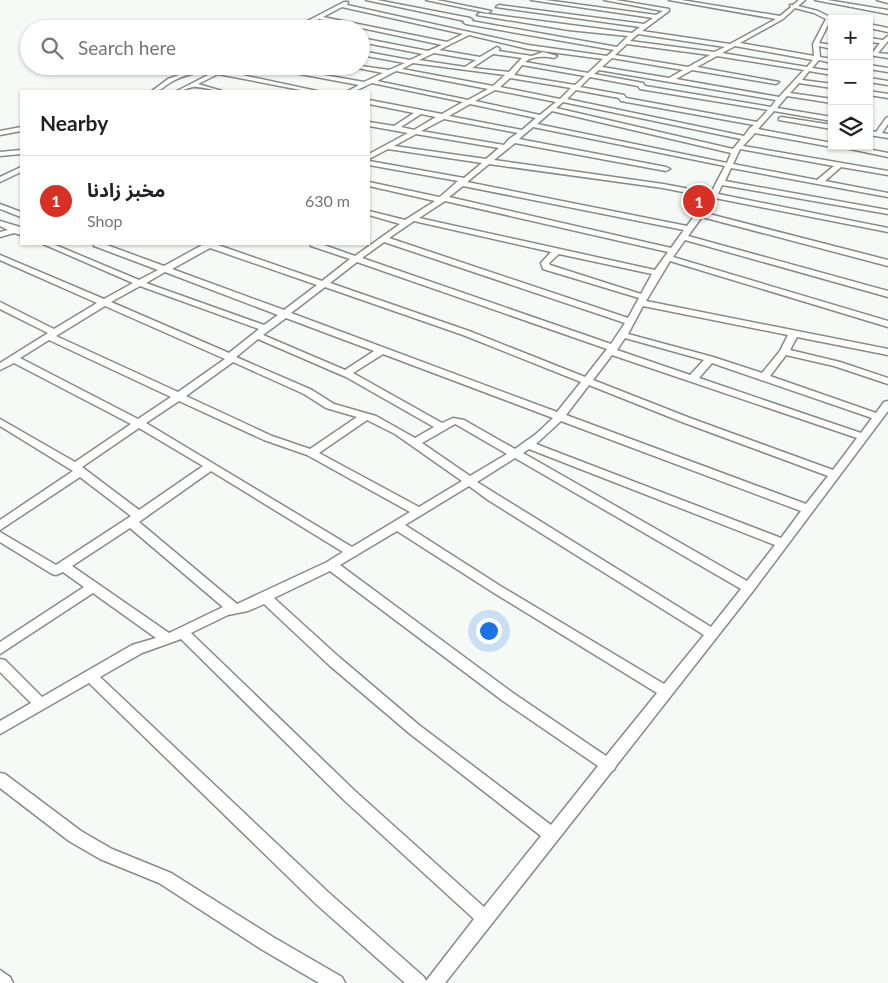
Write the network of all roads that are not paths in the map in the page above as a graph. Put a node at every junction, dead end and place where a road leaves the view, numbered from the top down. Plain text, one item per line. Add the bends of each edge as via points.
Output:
1 (368, 0) edge
2 (429, 0) edge
3 (534, 0) edge
4 (608, 0) edge
5 (672, 0) edge
6 (713, 0) edge
7 (802, 0) edge
8 (818, 0) edge
9 (880, 0) edge
10 (579, 1) edge
11 (888, 1) edge
12 (346, 2) edge
13 (500, 3) edge
14 (569, 3) edge
15 (792, 6) junction
16 (488, 11) junction
17 (888, 12) edge
18 (783, 15) junction
19 (480, 16) junction
20 (318, 17) junction
21 (657, 17) junction
22 (828, 19) edge
23 (312, 20) edge
24 (332, 20) edge
25 (468, 21) junction
26 (828, 23) edge
27 (645, 26) junction
28 (873, 27) edge
29 (370, 28) edge
30 (569, 28) junction
31 (450, 30) junction
32 (888, 30) edge
33 (821, 32) junction
34 (525, 33) junction
35 (635, 33) junction
36 (828, 33) edge
37 (468, 34) junction
38 (551, 38) junction
39 (873, 40) edge
40 (370, 42) edge
41 (626, 42) junction
42 (886, 42) edge
43 (508, 43) junction
44 (447, 44) junction
45 (816, 44) junction
46 (733, 45) junction
47 (828, 46) edge
48 (536, 48) junction
49 (619, 49) junction
50 (431, 52) junction
51 (492, 52) junction
52 (873, 53) edge
53 (370, 54) edge
54 (714, 54) junction
55 (873, 54) edge
56 (888, 56) edge
57 (527, 57) junction
58 (610, 57) junction
59 (481, 59) junction
60 (817, 59) junction
61 (828, 60) edge
62 (412, 61) junction
63 (522, 63) junction
64 (601, 66) junction
65 (370, 68) edge
66 (873, 68) edge
67 (473, 69) junction
68 (689, 69) junction
69 (808, 69) junction
70 (466, 70) junction
71 (888, 70) edge
72 (392, 71) junction
73 (828, 72) edge
74 (184, 75) edge
75 (211, 75) edge
76 (238, 75) edge
77 (317, 75) edge
78 (511, 75) junction
79 (590, 76) junction
80 (657, 78) junction
81 (452, 80) junction
82 (670, 80) junction
83 (799, 81) junction
84 (873, 81) edge
85 (776, 82) dead end
86 (368, 83) junction
87 (888, 83) edge
88 (192, 85) junction
89 (828, 85) edge
90 (641, 86) junction
91 (575, 88) junction
92 (492, 89) junction
93 (156, 90) edge
94 (182, 90) edge
95 (214, 90) edge
96 (309, 90) edge
97 (353, 90) edge
98 (873, 94) edge
99 (783, 96) junction
100 (888, 96) edge
101 (623, 98) junction
102 (562, 100) junction
103 (469, 101) junction
104 (828, 101) edge
105 (370, 102) edge
106 (604, 108) junction
107 (551, 109) junction
108 (421, 111) junction
109 (443, 116) junction
110 (541, 117) junction
111 (888, 119) edge
112 (828, 120) edge
113 (370, 124) edge
114 (531, 125) junction
115 (828, 127) edge
116 (885, 128) edge
117 (20, 129) edge
118 (394, 129) junction
119 (751, 131) junction
120 (415, 132) junction
121 (522, 132) junction
122 (0, 133) edge
123 (873, 133) edge
124 (878, 134) junction
125 (888, 136) edge
126 (512, 140) junction
127 (828, 144) edge
128 (370, 146) edge
129 (504, 147) junction
130 (385, 148) junction
131 (859, 150) edge
132 (20, 152) edge
133 (0, 154) edge
134 (888, 156) edge
135 (370, 157) edge
136 (370, 158) edge
137 (485, 161) junction
138 (728, 165) junction
139 (842, 165) junction
140 (666, 169) dead end
141 (20, 170) edge
142 (888, 173) edge
143 (4, 178) edge
144 (20, 180) edge
145 (462, 182) junction
146 (720, 182) junction
147 (819, 182) junction
148 (370, 184) edge
149 (888, 195) edge
150 (713, 196) junction
151 (441, 199) junction
152 (0, 206) edge
153 (370, 212) edge
154 (888, 212) edge
155 (700, 214) junction
156 (20, 215) edge
157 (410, 221) junction
158 (0, 223) edge
159 (19, 230) edge
160 (888, 230) edge
161 (686, 233) junction
162 (0, 235) edge
163 (377, 240) edge
164 (49, 245) edge
165 (100, 245) edge
166 (208, 245) edge
167 (213, 245) edge
168 (317, 245) edge
169 (556, 252) junction
170 (670, 254) junction
171 (0, 257) edge
172 (358, 260) junction
173 (888, 263) edge
174 (166, 270) junction
175 (657, 273) junction
176 (139, 283) junction
177 (325, 285) junction
178 (888, 294) edge
179 (642, 300) junction
180 (103, 303) junction
181 (0, 305) edge
182 (287, 313) junction
183 (630, 322) junction
184 (888, 324) edge
185 (262, 332) junction
186 (794, 333) junction
187 (52, 335) junction
188 (623, 335) junction
189 (612, 349) junction
190 (382, 350) junction
191 (784, 352) junction
192 (888, 352) edge
193 (231, 358) junction
194 (710, 359) junction
195 (6, 362) edge
196 (346, 373) junction
197 (764, 377) junction
198 (693, 378) junction
199 (585, 380) junction
200 (888, 381) edge
201 (180, 396) junction
202 (888, 404) edge
203 (366, 416) junction
204 (558, 416) junction
205 (879, 417) junction
206 (0, 422) edge
207 (138, 424) junction
208 (441, 427) junction
209 (863, 436) junction
210 (416, 442) junction
211 (529, 445) junction
212 (311, 453) junction
213 (515, 454) junction
214 (209, 467) junction
215 (78, 470) junction
216 (834, 474) junction
217 (469, 481) junction
218 (808, 509) junction
219 (418, 511) junction
220 (135, 519) junction
221 (396, 525) junction
222 (0, 526) edge
223 (0, 536) edge
224 (783, 543) junction
225 (353, 553) junction
226 (331, 565) junction
227 (64, 566) junction
228 (94, 587) junction
229 (749, 588) junction
230 (266, 598) junction
231 (235, 610) junction
232 (712, 634) junction
233 (175, 636) junction
234 (0, 649) edge
235 (0, 664) edge
236 (91, 677) junction
237 (666, 692) junction
238 (42, 704) junction
239 (0, 728) edge
240 (609, 766) junction
241 (0, 780) edge
242 (553, 836) junction
243 (486, 919) junction
244 (0, 979) edge
245 (4, 983) edge
246 (336, 983) edge
247 (418, 983) edge
248 (434, 983) edge

1 - 25 street
2 - 16 street
3 - 14 street
4 - 21 street via 667,10
5 - 18 street
6 - 18 street
7 - 15 street
8 - 17 street
9 - 11 street
10 - 14 street
12 - 20 street
12 - 31 street
13 - 16 street
13 - 27 street
14 - 21 street
15 - 18 street
15 - 22 street
16 - 19 street
18 - 46 street
19 - 25 street
19 - 30 street
20 - 23 street
20 - 24 street
21 - 27 street
25 - 31 street
25 - 34 street
26 - 33 street
27 - 35 street
28 - 32 street
29 - 44 street
30 - 35 street
30 - 38 street
31 - 37 street
33 - 36 street
33 - 45 street
34 - 38 street
34 - 43 street
35 - 41 street
35 - 46 street
37 - 43 street
37 - 44 street
38 - 48 street
38 - 49 street
39 - 42 street
40 - 50 street
41 - 49 street
41 - 54 street
42 - 52 street
43 - 48 street
43 - 51 street
44 - 50 street
45 - 47 street
45 - 60 street
46 - 54 street
46 - 60 street
48 - 58 street
49 - 58 street
50 - 59 street
50 - 62 street
51 - 57 street
51 - 59 street
53 - 62 street
54 - 68 street
54 - 69 street
55 - 56 street
57 - 63 street
57 - 64 street via 543,54
58 - 64 street
58 - 68 street
59 - 70 street
60 - 61 street
60 - 69 street
62 - 70 street
62 - 72 street
63 - 78 street
63 - 79 street
64 - 79 street
64 - 80 street
65 - 72 street
66 - 71 street
67 - 70 street
67 - 78 street
67 - 81 street
68 - 82 street
68 - 85 street
69 - 73 street
69 - 83 street
72 - 81 street
72 - 86 street
74 - 93 street
75 - 88 street
76 - 96 street
77 - 86 street
78 - 91 street
78 - 92 street
79 - 90 street
79 - 91 street
80 - 82 street
80 - 90 street
81 - 92 street
82 - 99 street
83 - 89 street
83 - 99 street
84 - 87 street
86 - 97 street
86 - 103 street
88 - 94 street
88 - 95 street
90 - 101 street
90 - 119 street
91 - 101 street
91 - 102 street
92 - 102 street
92 - 103 street
98 - 100 street
99 - 104 street
99 - 119 street
101 - 106 street
101 - 119 street
102 - 106 street
102 - 107 street
103 - 109 street
103 - 110 street
105 - 108 street
106 - 119 street
107 - 110 street
107 - 119 street
108 - 109 street
108 - 118 street
109 - 120 street
109 - 121 street
110 - 114 street
111 - 116 street
112 - 119 street
113 - 118 street
114 - 121 street
114 - 138 street
115 - 119 street
116 - 124 street
117 - 122 street
118 - 120 street
119 - 127 street
119 - 138 street
119 - 139 street
120 - 129 street
120 - 130 street
121 - 126 street
123 - 124 street
124 - 125 street
126 - 129 street
126 - 140 street
128 - 130 street
129 - 137 street
130 - 135 street
130 - 137 street
131 - 134 street
132 - 133 street
136 - 145 street
137 - 145 street
137 - 150 street
138 - 146 street
138 - 147 street
139 - 142 street
139 - 147 street
141 - 143 street
143 - 144 street
145 - 151 street
145 - 161 street
146 - 150 street
146 - 154 street
147 - 149 street
148 - 151 street
150 - 155 street
150 - 160 street
151 - 157 street
151 - 170 street
152 - 156 street
153 - 157 street
155 - 161 street
155 - 173 street
157 - 163 street
157 - 169 street
158 - 159 street
159 - 162 street
161 - 170 street
161 - 178 street
163 - 172 street
163 - 183 street
164 - 176 street
165 - 174 street
166 - 174 street
167 - 177 street
168 - 172 street
169 - 175 street
169 - 179 street via 545,263 546,267
170 - 175 street
170 - 184 street
171 - 180 street
172 - 177 street
172 - 189 street
174 - 176 street
174 - 182 street
175 - 179 street
176 - 180 street
176 - 185 street
177 - 182 street
177 - 199 street via 466,333
179 - 183 street
179 - 186 street
180 - 187 street
180 - 193 street
181 - 187 street
182 - 185 street
182 - 190 street
183 - 188 street
185 - 193 street
185 - 196 street
186 - 191 street
186 - 192 street
187 - 195 street
187 - 201 street
188 - 189 street
188 - 194 street
189 - 198 street
189 - 199 street
190 - 196 street
190 - 204 street
191 - 197 street
191 - 200 street via 837,364
193 - 201 street
193 - 203 street via 308,392 330,406
194 - 197 street
194 - 198 street
195 - 207 street
196 - 208 street
197 - 205 street
198 - 209 street
199 - 204 street
199 - 216 street
201 - 207 street
201 - 212 street via 268,438
202 - 205 street
203 - 210 street
203 - 212 street
204 - 211 street
204 - 218 street
205 - 209 street
206 - 215 street
207 - 214 street
207 - 215 street
208 - 210 street
208 - 213 street via 456,420
209 - 216 street
210 - 217 street
211 - 213 street
211 - 224 street
212 - 219 street
213 - 217 street
213 - 229 street
214 - 220 street
214 - 225 street
215 - 220 street
215 - 222 street
216 - 218 street
217 - 219 street
217 - 232 street
218 - 224 street
219 - 221 street
220 - 227 street
220 - 231 street
221 - 225 street
221 - 237 street
223 - 227 street via 54,571
224 - 229 street
225 - 226 street
226 - 230 street
226 - 240 street via 470,669
227 - 228 street
228 - 233 street
228 - 234 street
229 - 232 street
230 - 231 street
230 - 242 street via 406,723
231 - 233 street via 225,611
232 - 237 street
233 - 236 street via 137,650
233 - 243 street
235 - 238 street
236 - 238 street
236 - 247 street via 322,898
237 - 240 street
238 - 239 street
240 - 242 street
241 - 246 street via 75,836 106,854 165,878
242 - 243 street
243 - 248 street
244 - 245 street

